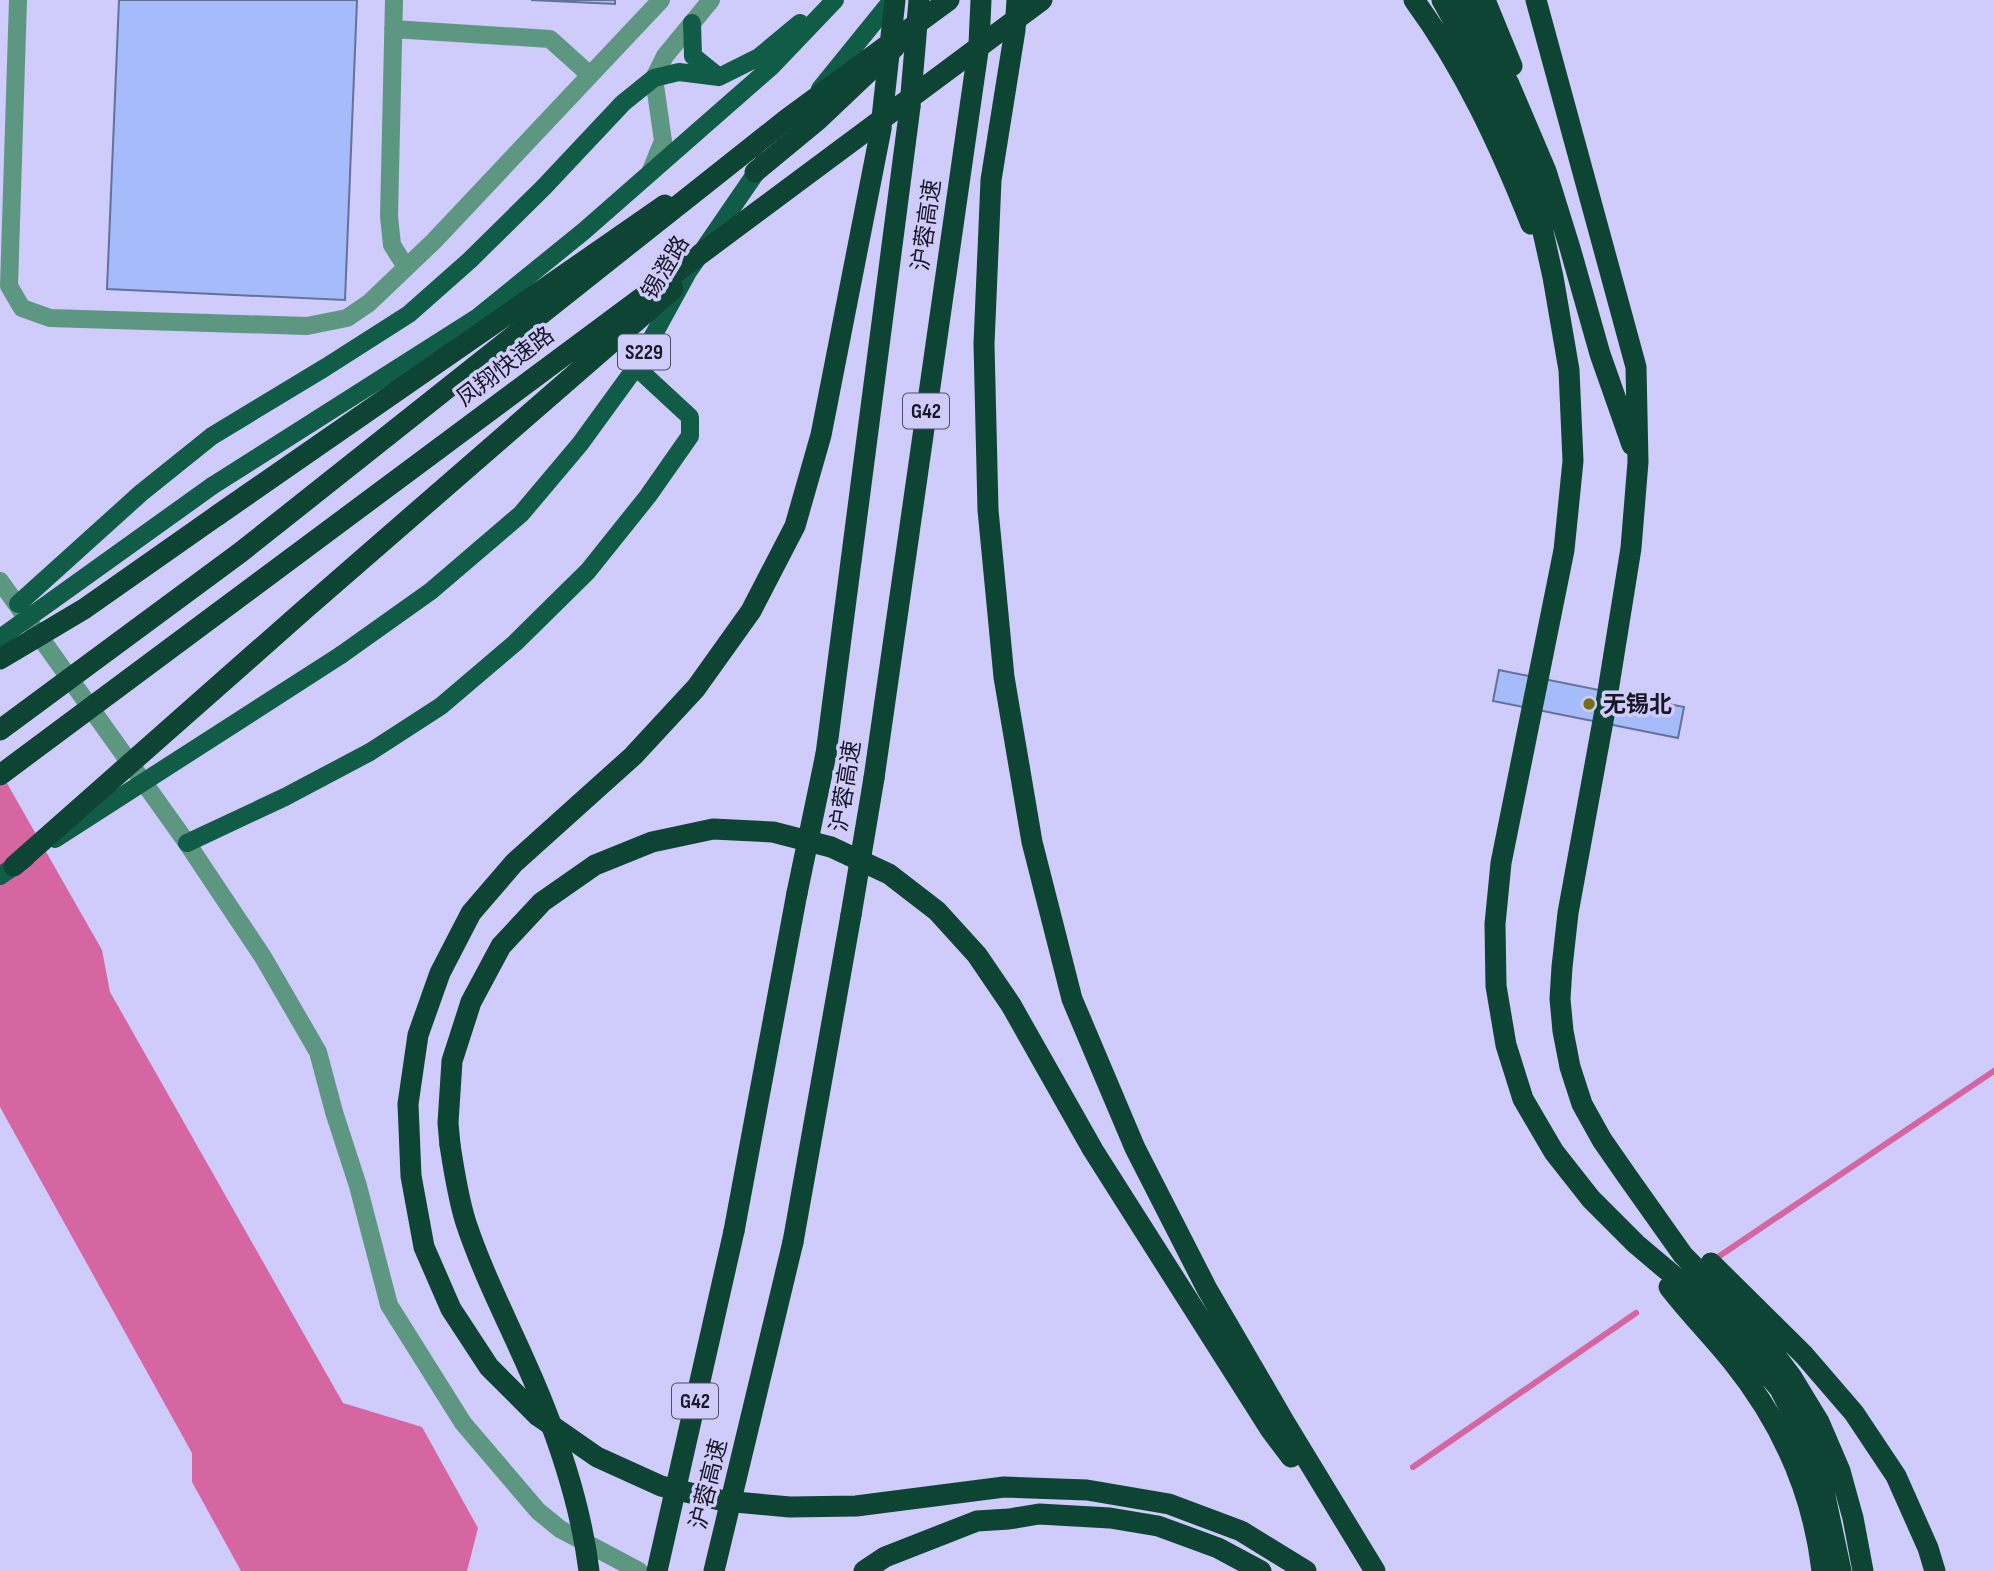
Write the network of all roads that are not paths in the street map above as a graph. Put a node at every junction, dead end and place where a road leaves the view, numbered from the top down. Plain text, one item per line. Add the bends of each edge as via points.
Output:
1 (18, 0) edge
2 (394, 0) edge
3 (662, 0) edge
4 (711, 0) edge
5 (827, 0) edge
6 (835, 0) edge
7 (894, 0) edge
8 (919, 0) edge
9 (942, 0) edge
10 (949, 0) edge
11 (981, 0) edge
12 (1017, 0) edge
13 (1042, 0) edge
14 (1414, 0) edge
15 (1442, 0) edge
16 (1463, 0) edge
17 (1485, 0) edge
18 (1536, 0) edge
19 (692, 23) junction
20 (393, 29) junction
21 (1489, 49) junction
22 (590, 75) junction
23 (719, 77) junction
24 (654, 78) junction
25 (788, 119) junction
26 (755, 172) junction
27 (650, 173) junction
28 (804, 176) junction
29 (406, 267) junction
30 (1553, 277) junction
31 (636, 367) junction
32 (1638, 462) junction
33 (0, 581) edge
34 (18, 604) junction
35 (0, 638) edge
36 (0, 659) edge
37 (0, 730) edge
38 (0, 775) edge
39 (187, 843) junction
40 (7, 871) edge
41 (1627, 1176) junction
42 (1636, 1244) junction
43 (1373, 1568) edge
44 (589, 1571) edge
45 (639, 1571) edge
46 (657, 1571) edge
47 (714, 1571) edge
48 (864, 1571) edge
49 (1261, 1571) edge
50 (1306, 1571) edge
51 (1822, 1571) edge
52 (1841, 1571) edge
53 (1863, 1571) edge
54 (1935, 1571) edge

1 - 29 street via 9,286 22,308 50,318 307,326 348,318
2 - 20 street
3 - 22 street
4 - 19 street
5 - 23 main road via 760,57
6 - 27 main road via 771,67
7 - 26 main road, 锡澄路 / S229
7 - 50 highway, bridge via 881,129 821,435 795,526 751,611 696,688 633,756 514,863 471,913 440,973 418,1035 408,1104 411,1176 424,1247 451,1309 489,1367 538,1416 597,1457 661,1486 724,1502 790,1507 856,1506 1004,1487 1087,1490 1181,1508 1241,1531
8 - 46 highway, 沪蓉高速 / G42, bridge via 910,107 826,754 734,1231
9 - 26 highway via 827,112
10 - 25 highway, 凤翔快速路, bridge
11 - 47 highway, 沪蓉高速 / G42, bridge via 979,44 851,915 793,1242
12 - 43 highway via 991,180 984,344 988,510 1004,677 1032,842 1072,999 1135,1148 1207,1289
13 - 28 highway, 凤翔快速路, bridge
14 - 30 highway via 1476,102
15 - 21 highway
16 - 21 highway
17 - 21 highway
18 - 32 highway via 1636,367
19 - 23 main road via 692,56
19 - 24 street
20 - 22 street via 550,39
20 - 29 street via 389,216 392,245
21 - 30 highway via 1494,92 1531,178
21 - 32 highway via 1556,166 1570,248 1600,354
22 - 29 street
23 - 24 main road via 679,72
24 - 27 street via 663,141
24 - 34 main road via 623,103 470,260 409,313 212,436
25 - 36 highway, bridge via 85,609
25 - 37 highway, 凤翔快速路, bridge via 241,552
26 - 31 main road, 锡澄路 / S229 via 688,272
27 - 35 main road, bridge via 478,317 212,486
28 - 38 highway, 凤翔快速路, bridge
28 - 40 highway, bridge
30 - 42 highway via 1569,370 1573,461 1563,550 1502,863 1495,924 1496,986 1506,1045 1523,1100 1554,1152 1591,1199
31 - 39 main road via 690,417 690,436 588,571 515,643 441,706 370,752
31 - 40 main road, 锡澄路 / S229, bridge via 521,514 430,591 341,655
32 - 41 highway via 1631,548 1568,913 1560,999 1570,1068 1582,1104
33 - 34 street
34 - 39 street
39 - 45 street via 263,957 318,1052 389,1305 463,1423 538,1511 561,1529
41 - 53 highway via 1683,1255 1756,1330 1819,1422 1840,1471
41 - 54 highway via 1804,1355 1854,1413 1896,1476
42 - 51 highway via 1762,1401 1806,1492
42 - 52 highway via 1681,1282 1780,1389 1822,1482
43 - 44 highway, bridge via 1270,1429 1093,1150 1011,1005 977,955 937,911 889,874 831,847 773,832 713,829 652,842 595,865 542,902 502,946 471,1002 453,1061 450,1144 465,1221 544,1406 576,1500
48 - 49 highway via 885,1557 976,1521 1039,1514 1110,1518 1158,1527 1218,1548

